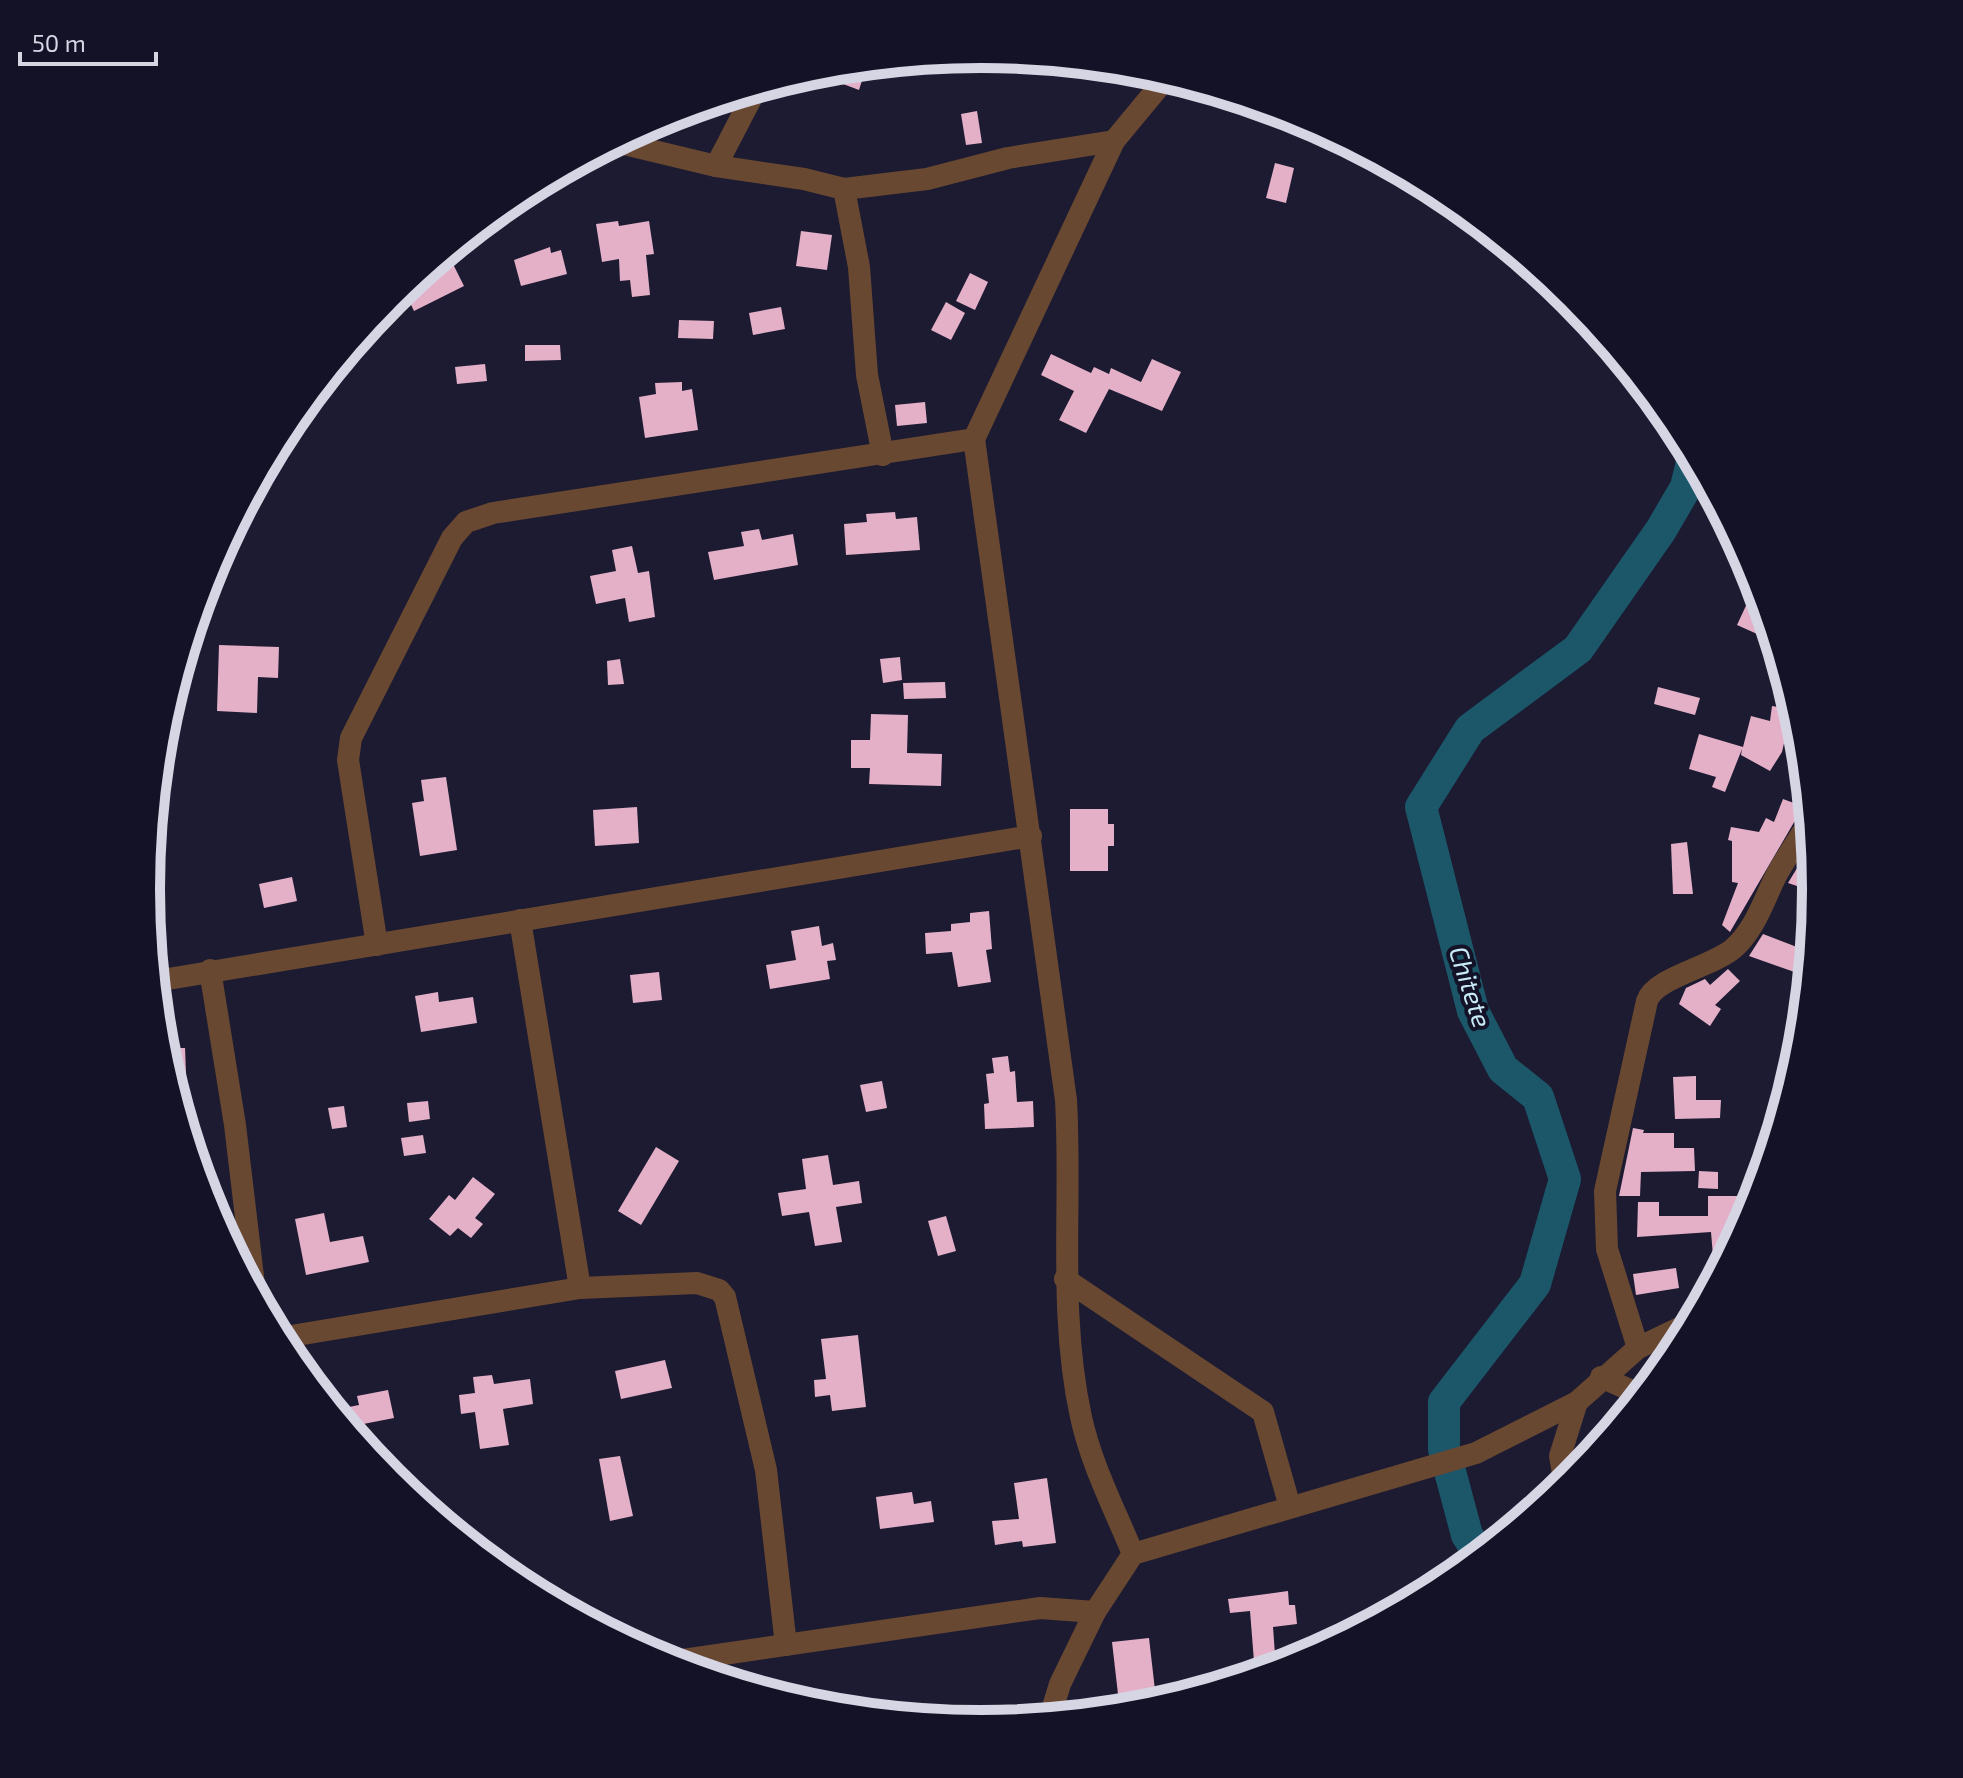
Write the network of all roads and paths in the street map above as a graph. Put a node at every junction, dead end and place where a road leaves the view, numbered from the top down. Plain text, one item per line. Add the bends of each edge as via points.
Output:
1 (1158, 88) edge
2 (749, 102) edge
3 (1114, 141) junction
4 (633, 146) edge
5 (716, 166) junction
6 (844, 189) junction
7 (974, 439) junction
8 (883, 455) junction
9 (1801, 835) edge
10 (1031, 836) junction
11 (520, 920) junction
12 (377, 945) junction
13 (210, 970) junction
14 (166, 979) edge
15 (252, 1264) edge
16 (1065, 1279) junction
17 (580, 1288) junction
18 (1673, 1331) edge
19 (293, 1336) edge
20 (1638, 1348) junction
21 (1601, 1377) junction
22 (1632, 1391) edge
23 (1577, 1402) junction
24 (1562, 1470) edge
25 (1290, 1507) junction
26 (1133, 1554) junction
27 (1095, 1612) junction
28 (786, 1645) junction
29 (696, 1658) edge
30 (1053, 1706) edge

1 - 3 street
2 - 5 street
3 - 6 street via 1008,158 927,179
3 - 7 street
4 - 5 street
5 - 6 street
6 - 8 street via 859,267 867,375
7 - 8 street
7 - 10 street
8 - 12 street via 493,513 466,522 452,538 351,738 348,760
9 - 20 street via 1735,947 1712,963 1659,985 1647,1001 1605,1191 1607,1249
10 - 11 street
10 - 16 street via 1066,1100 1070,1174
11 - 12 street
11 - 17 street
12 - 13 street
13 - 14 street
13 - 15 street
16 - 25 street via 1263,1412
16 - 26 street via 1081,1421
17 - 19 street
17 - 28 street via 697,1283 725,1297 766,1470
18 - 20 street
20 - 21 street
21 - 22 street
21 - 23 street
23 - 24 street via 1560,1456
23 - 25 street via 1476,1453
25 - 26 street
26 - 27 street
27 - 28 street via 1040,1608
27 - 30 street
28 - 29 street

